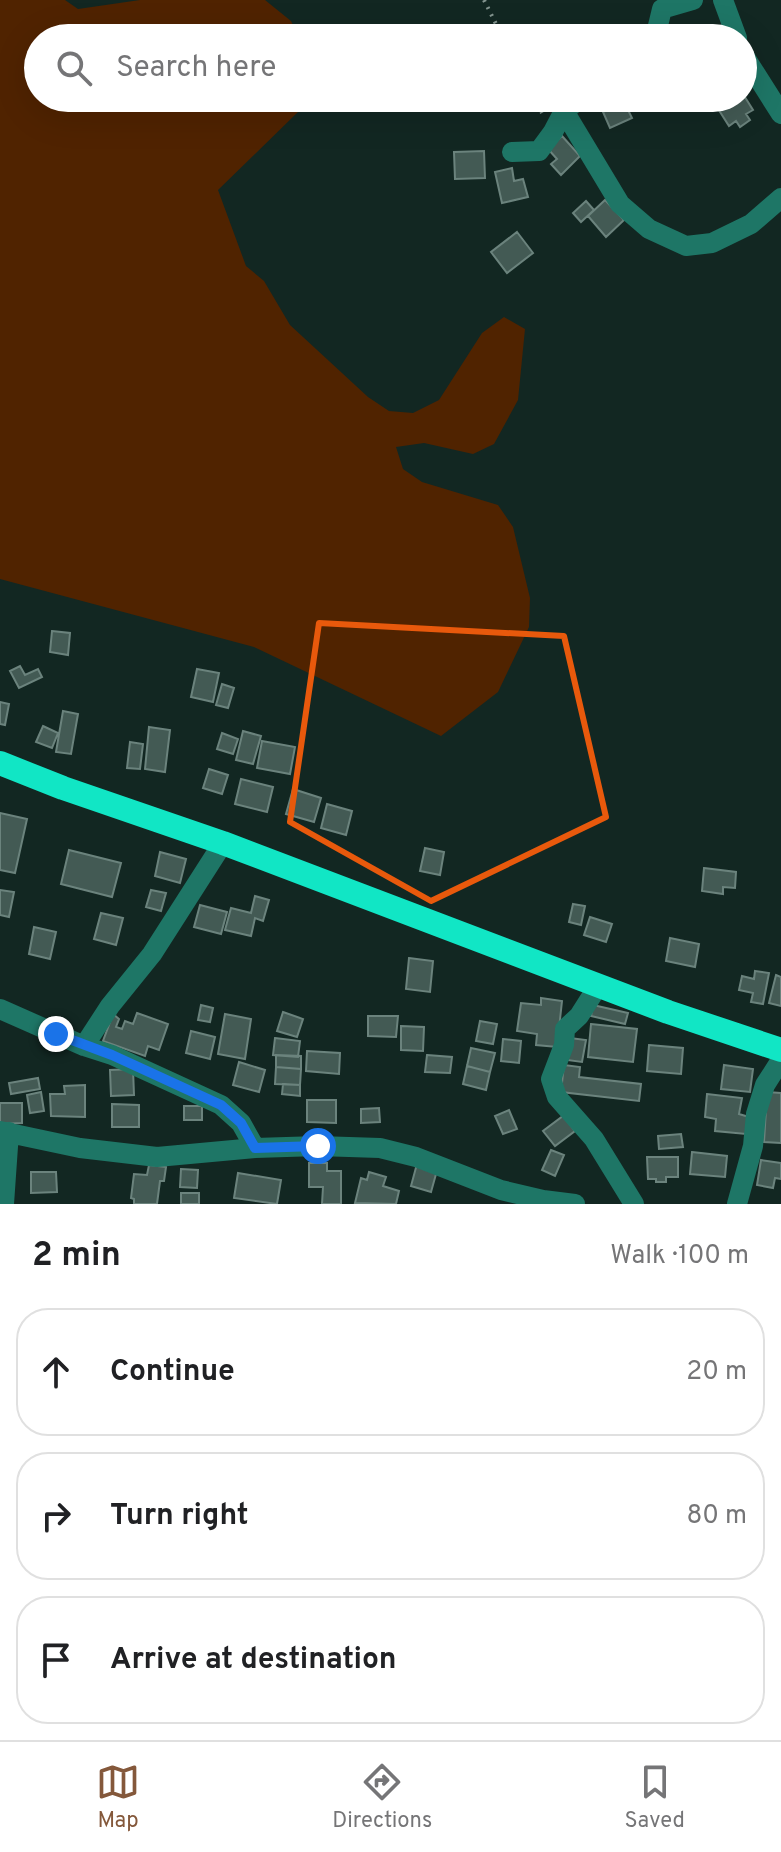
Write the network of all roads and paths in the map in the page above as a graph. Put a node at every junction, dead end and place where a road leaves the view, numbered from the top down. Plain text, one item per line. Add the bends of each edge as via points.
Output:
1 (484, 0) edge
2 (693, 0) edge
3 (723, 0) edge
4 (496, 24) edge
5 (658, 24) edge
6 (732, 24) edge
7 (757, 76) edge
8 (563, 112) edge
9 (565, 112) edge
10 (781, 114) edge
11 (512, 152) dead end
12 (781, 198) edge
13 (0, 763) edge
14 (223, 843) junction
15 (598, 986) junction
16 (0, 1009) edge
17 (84, 1046) junction
18 (781, 1050) edge
19 (781, 1060) edge
20 (5, 1131) edge
21 (255, 1148) junction
22 (4, 1204) edge
23 (575, 1204) edge
24 (634, 1204) edge
25 (737, 1204) edge

1 - 4 path
2 - 5 street via 662,9
3 - 6 street
7 - 10 street
8 - 11 street via 539,151
9 - 12 street via 620,204 649,229 686,246 712,243 751,224
13 - 14 highway
14 - 15 highway
14 - 17 street via 152,954
15 - 18 highway
15 - 24 street via 565,1029 551,1079 557,1097 594,1139
16 - 17 street
17 - 21 street via 221,1105 241,1123
19 - 25 street via 765,1085 756,1114
20 - 21 street via 80,1148 157,1157
20 - 22 street
21 - 23 street via 380,1148 501,1190

